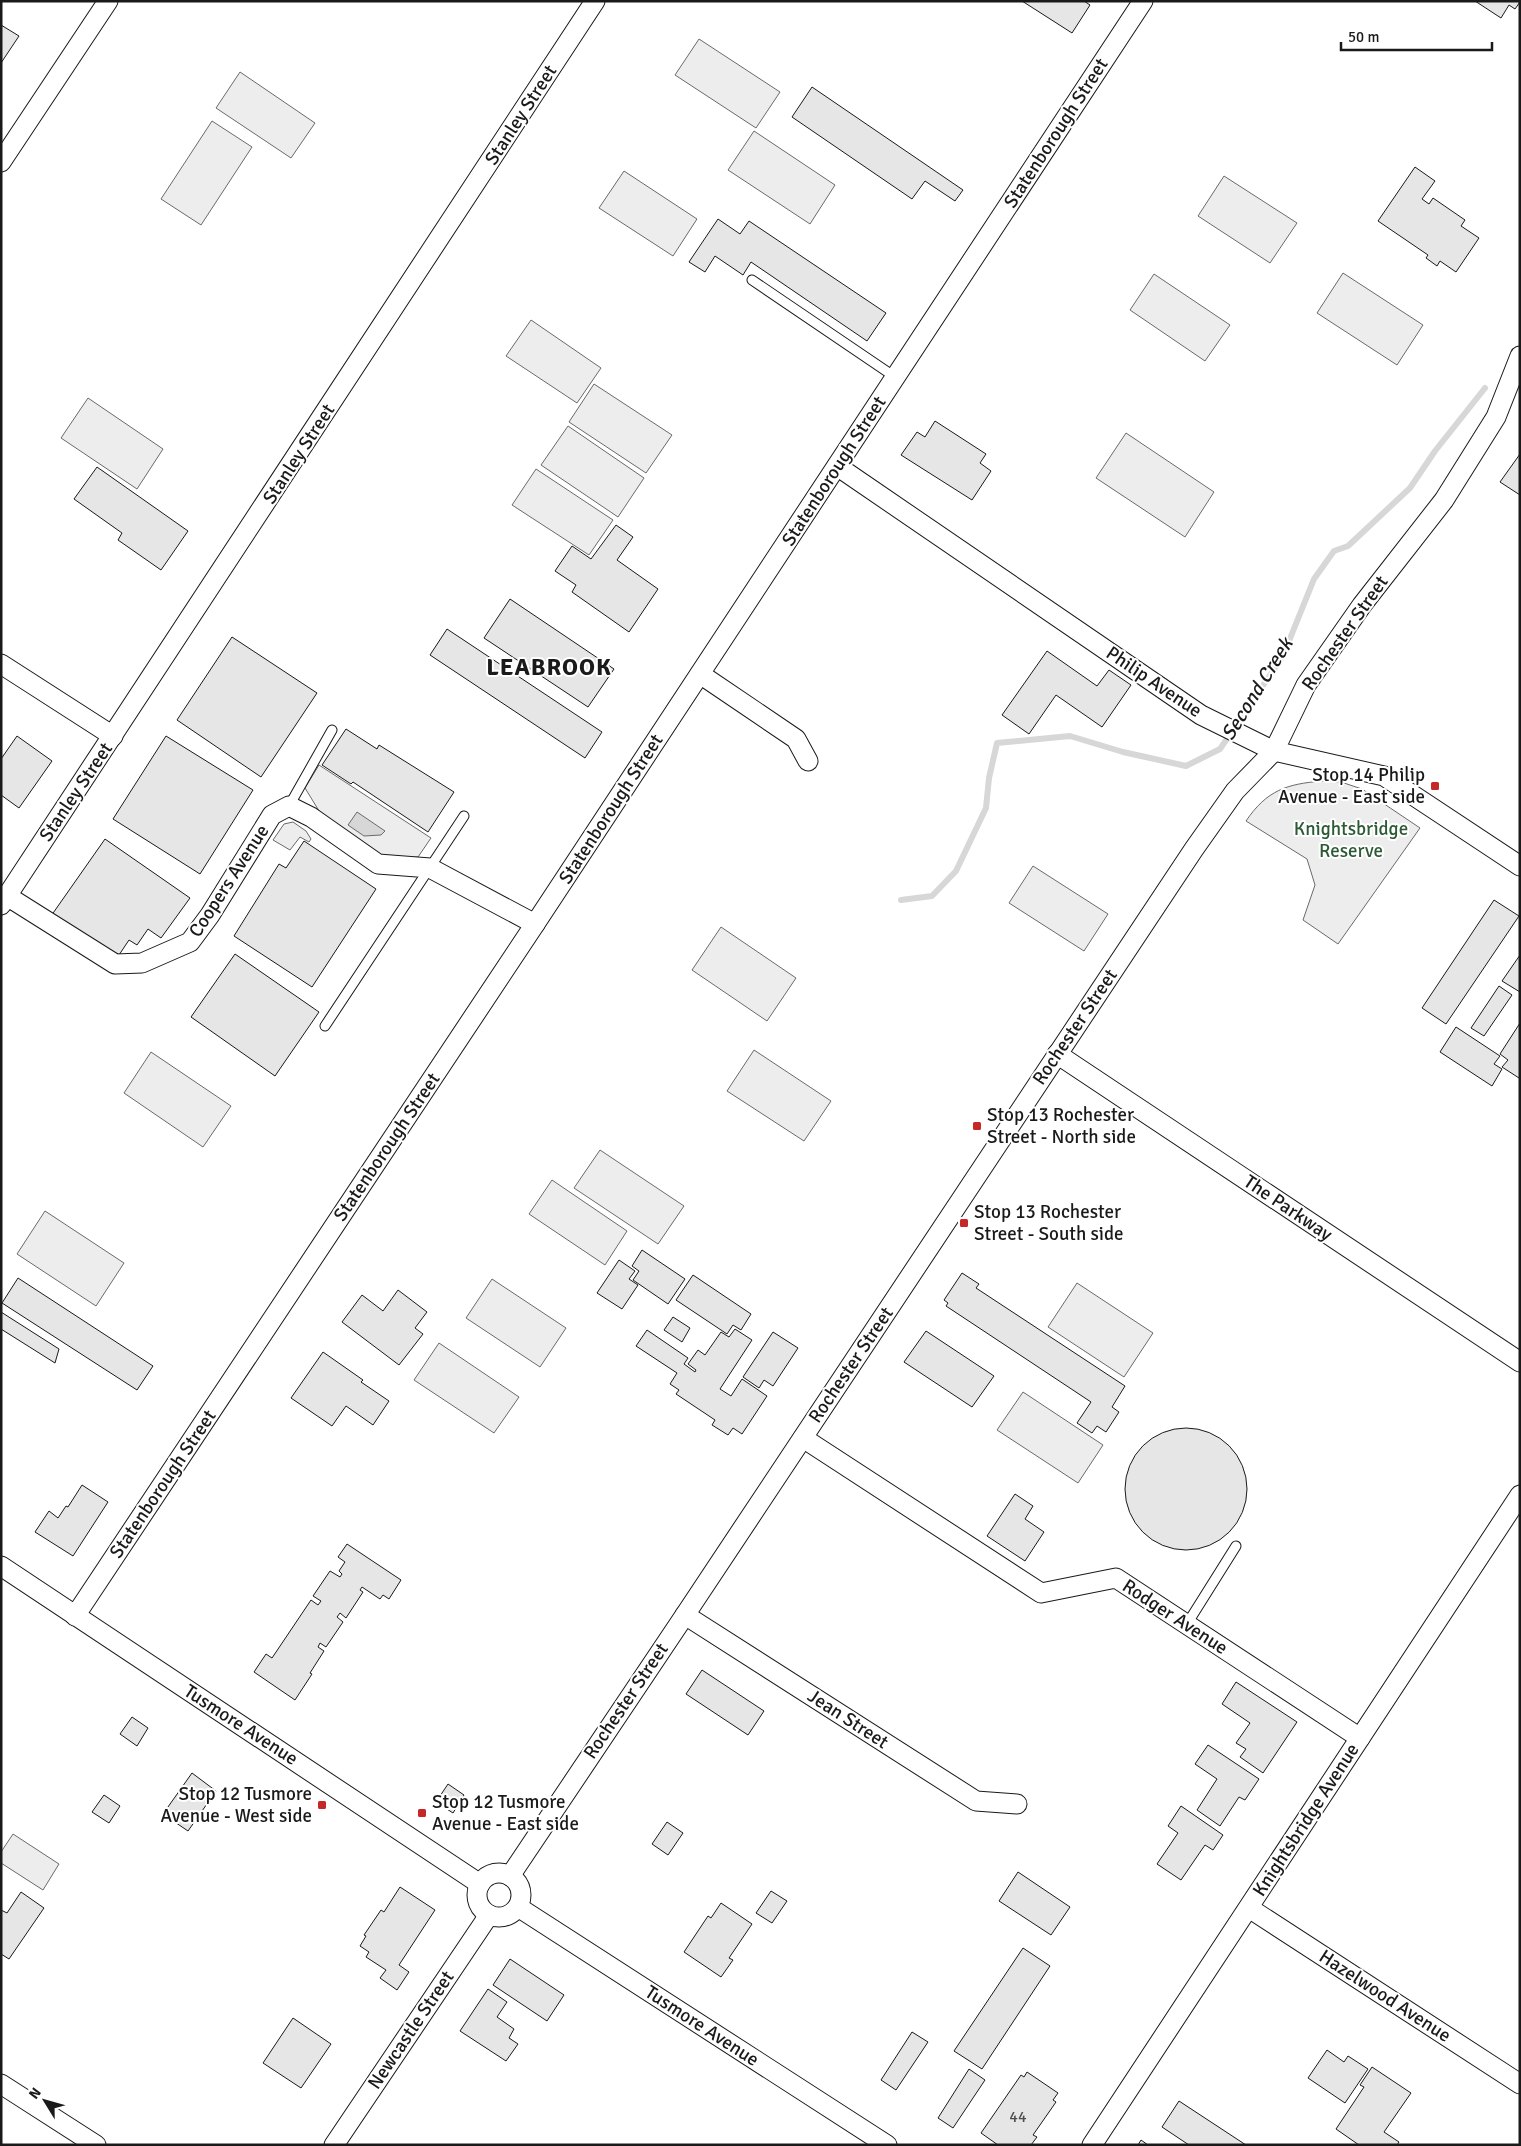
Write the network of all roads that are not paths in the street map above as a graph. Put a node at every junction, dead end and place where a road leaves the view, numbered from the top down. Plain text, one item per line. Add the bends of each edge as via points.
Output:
1 (108, 1) edge
2 (595, 1) edge
3 (1143, 1) edge
4 (1, 162) edge
5 (752, 280) dead end
6 (1520, 356) edge
7 (896, 377) junction
8 (1516, 378) edge
9 (837, 466) junction
10 (1, 664) edge
11 (700, 674) junction
12 (332, 730) dead end
13 (113, 736) junction
14 (1274, 751) junction
15 (808, 761) dead end
16 (289, 806) junction
17 (464, 816) dead end
18 (1520, 866) edge
19 (430, 868) junction
20 (4, 900) edge
21 (535, 924) junction
22 (325, 1026) dead end
23 (1057, 1054) junction
24 (1520, 1362) edge
25 (803, 1438) junction
26 (1520, 1495) edge
27 (1236, 1546) dead end
28 (1, 1566) edge
29 (685, 1615) junction
30 (75, 1616) junction
31 (1187, 1624) junction
32 (1360, 1738) junction
33 (1017, 1804) dead end
34 (510, 1876) junction
35 (480, 1884) junction
36 (518, 1907) junction
37 (1249, 1908) junction
38 (489, 1915) junction
39 (1, 2084) edge
40 (1520, 2084) edge
41 (96, 2145) edge
42 (334, 2145) edge
43 (887, 2145) edge
44 (1092, 2145) edge

1 - 4 street
2 - 13 street, Stanley Street
3 - 7 street, Statenborough Street
5 - 7 lane
6 - 8 street, Rochester Street
7 - 9 street, Statenborough Street
8 - 14 street, Rochester Street via 1496,418 1444,500 1362,604 1306,685
9 - 11 street, Statenborough Street
9 - 14 street, Philip Avenue via 1201,715
10 - 13 street
11 - 15 street via 796,739
11 - 21 street, Statenborough Street
12 - 16 lane, Coopers Avenue
13 - 20 street, Stanley Street
14 - 18 street, Philip Avenue via 1384,776
14 - 23 street, Rochester Street via 1235,791
16 - 19 street via 378,864
16 - 20 street, Coopers Avenue via 272,815 190,942 142,963 115,964
17 - 19 lane
19 - 21 street
19 - 22 lane
21 - 30 street, Statenborough Street
23 - 24 street, The Parkway
23 - 25 street, Rochester Street
25 - 29 street, Rochester Street
25 - 31 street, Rodger Avenue via 1041,1593 1116,1578
26 - 32 street, Knightsbridge Avenue
27 - 31 lane
28 - 30 street, Tusmore Avenue
29 - 33 street, Jean Street via 976,1801
29 - 34 street, Rochester Street
30 - 35 street, Tusmore Avenue
31 - 32 street, Rodger Avenue
32 - 37 street, Knightsbridge Avenue
34 - 35 street via 503,1873 490,1875
34 - 36 street via 520,1890
35 - 38 street via 477,1891 479,1905
36 - 38 street via 505,1917
36 - 43 street, Tusmore Avenue
37 - 40 street, Hazelwood Avenue
37 - 44 street, Knightsbridge Avenue
38 - 42 street, Newcastle Street
39 - 41 street

